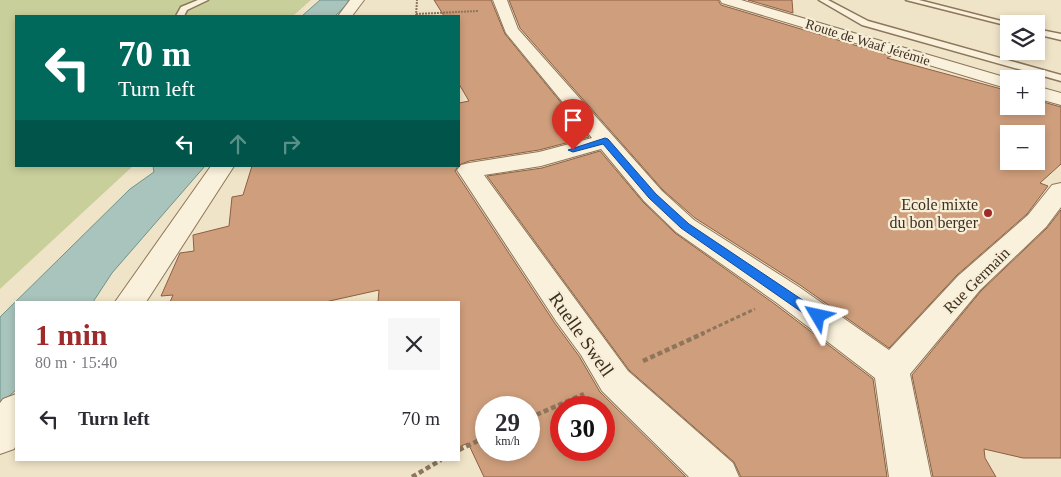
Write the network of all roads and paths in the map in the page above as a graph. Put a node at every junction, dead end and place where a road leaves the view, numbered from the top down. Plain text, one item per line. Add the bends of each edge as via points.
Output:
1 (204, 0) edge
2 (357, 0) edge
3 (417, 0) edge
4 (727, 0) edge
5 (822, 0) edge
6 (910, 0) edge
7 (505, 13) edge
8 (181, 15) edge
9 (346, 15) edge
10 (416, 15) edge
11 (1000, 22) edge
12 (1045, 33) edge
13 (1061, 37) edge
14 (1061, 78) edge
15 (1000, 81) edge
16 (1045, 95) edge
17 (1061, 99) edge
18 (605, 141) junction
19 (222, 167) edge
20 (1061, 190) edge
21 (788, 295) junction
22 (131, 301) edge
23 (892, 371) junction
24 (615, 381) junction
25 (15, 412) edge
26 (540, 413) edge
27 (0, 437) edge
28 (475, 442) edge
29 (460, 450) edge
30 (439, 461) edge
31 (412, 477) edge
32 (718, 477) edge
33 (910, 477) edge

1 - 8 lane via 184,9
2 - 9 street
3 - 10 path
4 - 15 street, Route de Waaf Jérémie
5 - 14 lane via 865,23
6 - 11 lane
7 - 10 path
7 - 18 street
12 - 13 lane
16 - 17 street
18 - 21 street via 653,196 685,226
18 - 24 street, Ruelle Swell via 541,158 469,170 567,313 594,346
19 - 22 street
20 - 23 street, Rue Germain via 1037,220 970,283
21 - 23 street
21 - 24 path via 670,346 621,372
23 - 33 street
24 - 26 path
24 - 32 street, Ruelle Swell
25 - 27 street
28 - 29 path
30 - 31 path

